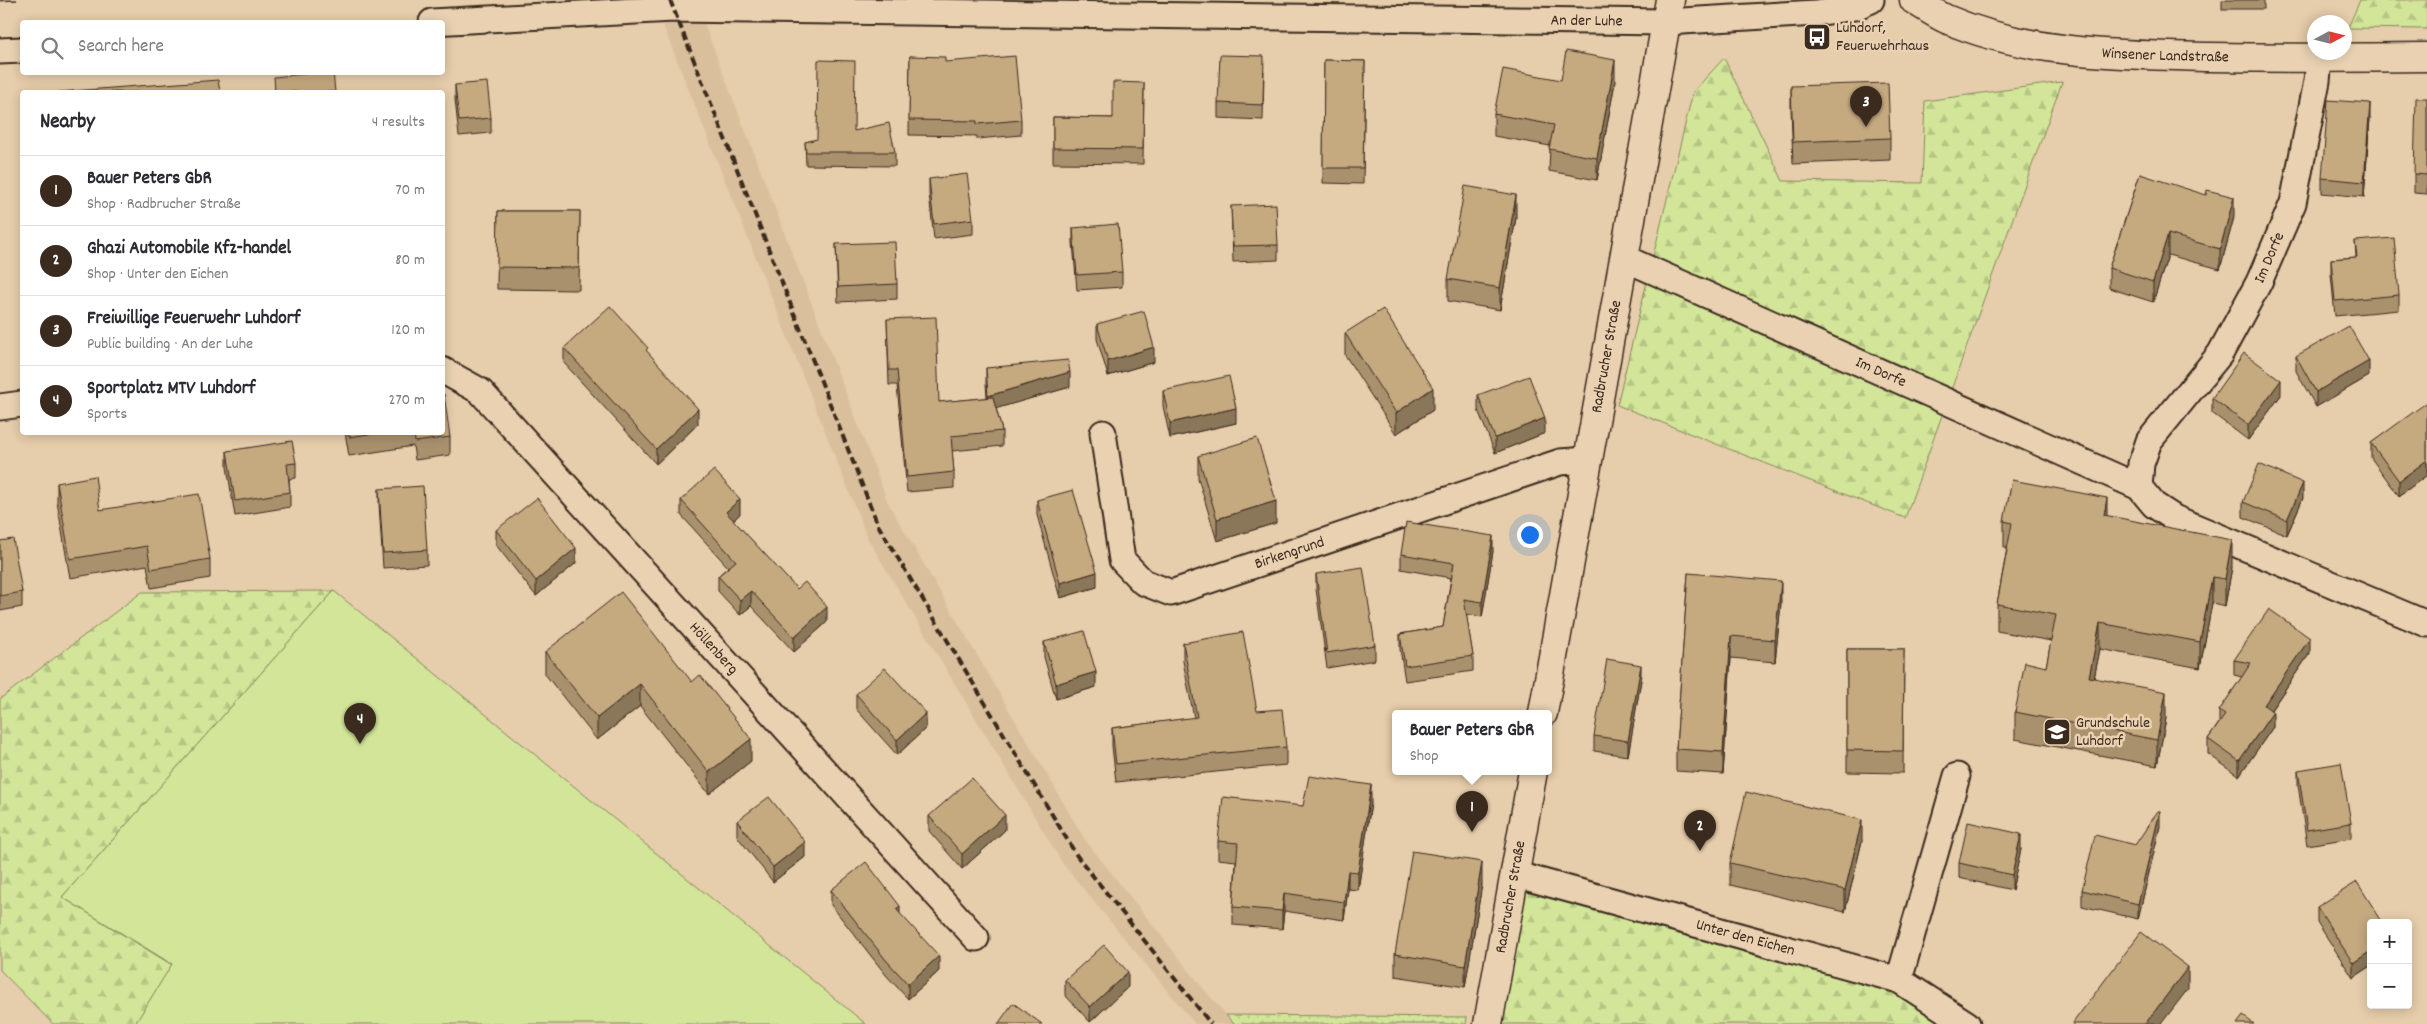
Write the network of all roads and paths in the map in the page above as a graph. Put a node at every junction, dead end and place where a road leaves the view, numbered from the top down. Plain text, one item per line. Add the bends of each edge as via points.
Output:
1 (1870, 0) edge
2 (1914, 0) edge
3 (1668, 11) edge
4 (445, 21) edge
5 (20, 50) edge
6 (0, 51) edge
7 (2427, 57) edge
8 (2307, 58) edge
9 (2352, 58) edge
10 (2319, 60) edge
11 (1624, 258) junction
12 (445, 372) edge
13 (20, 404) edge
14 (0, 408) edge
15 (1103, 433) dead end
16 (1588, 460) junction
17 (2139, 487) junction
18 (2427, 624) edge
19 (1544, 710) edge
20 (1532, 775) edge
21 (1957, 776) dead end
22 (1514, 874) junction
23 (976, 938) dead end
24 (1899, 980) junction
25 (1488, 1024) edge
26 (1967, 1024) edge

1 - 3 street, An der Luhe via 1855,7 1816,13
2 - 8 street, Winsener Landstraße via 1946,19 1999,37 2064,50 2119,55
3 - 4 street, An der Luhe via 674,9
3 - 11 street, Radbrucher Straße
5 - 6 street
7 - 9 street, Winsener Landstraße
10 - 17 street, Im Dorfe via 2293,202 2259,282 2220,354 2149,441 2141,464
11 - 16 street, Radbrucher Straße
11 - 17 street, Im Dorfe
12 - 23 street, Höllenberg via 480,391
13 - 14 street
15 - 16 street, Birkengrund via 1122,560 1143,582 1171,594 1560,462
16 - 19 street, Radbrucher Straße
17 - 18 street, Im Dorfe via 2154,505 2174,518
20 - 22 street, Radbrucher Straße
21 - 24 street
22 - 24 street, Unter den Eichen
22 - 25 street, Radbrucher Straße
24 - 26 street, Unter den Eichen

